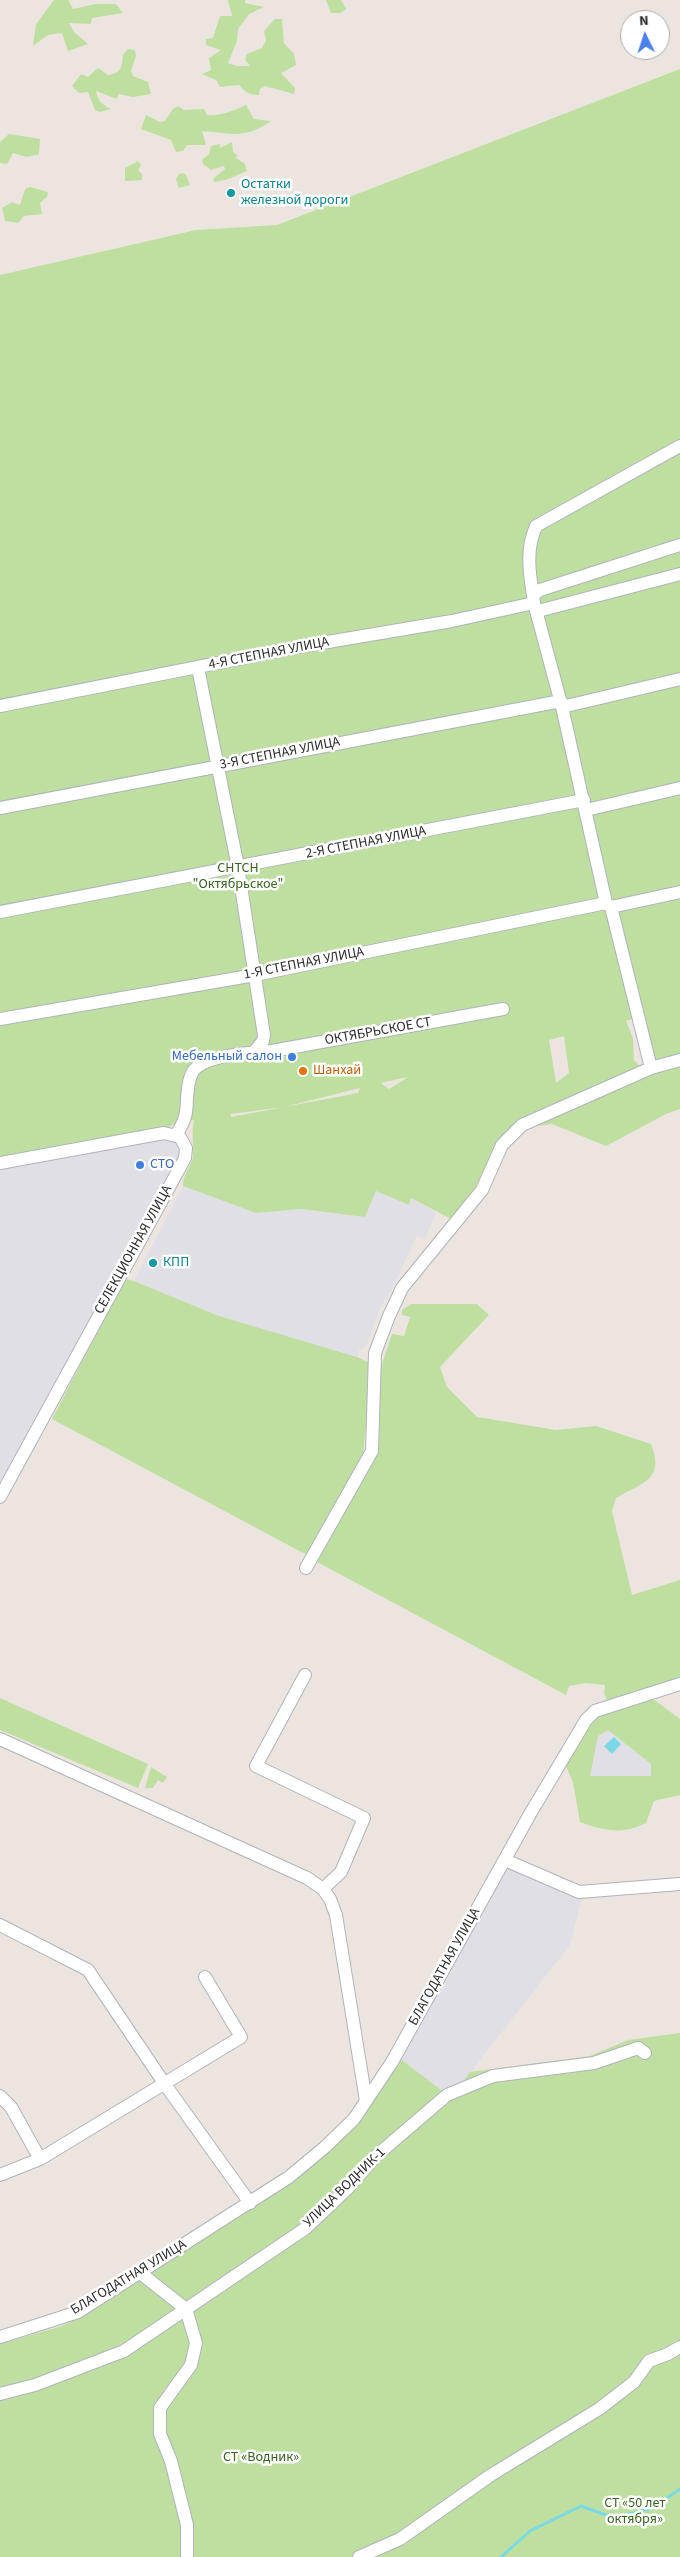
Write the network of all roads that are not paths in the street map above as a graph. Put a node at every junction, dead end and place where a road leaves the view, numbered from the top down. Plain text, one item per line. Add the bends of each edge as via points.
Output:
1 (680, 446) edge
2 (680, 545) edge
3 (680, 574) edge
4 (535, 604) junction
5 (198, 668) junction
6 (680, 679) edge
7 (561, 704) junction
8 (0, 706) edge
9 (218, 766) junction
10 (680, 788) edge
11 (585, 805) junction
12 (0, 808) edge
13 (238, 868) junction
14 (680, 892) edge
15 (609, 905) junction
16 (0, 912) edge
17 (255, 975) junction
18 (503, 1009) dead end
19 (0, 1019) edge
20 (254, 1052) junction
21 (680, 1060) edge
22 (651, 1068) junction
23 (176, 1135) junction
24 (0, 1163) edge
25 (0, 1496) edge
26 (306, 1568) dead end
27 (306, 1675) dead end
28 (680, 1684) edge
29 (0, 1739) edge
30 (505, 1860) junction
31 (680, 1884) edge
32 (322, 1889) junction
33 (0, 1925) edge
34 (205, 1977) dead end
35 (645, 2053) dead end
36 (362, 2073) junction
37 (383, 2074) junction
38 (164, 2083) junction
39 (0, 2096) edge
40 (366, 2101) junction
41 (40, 2159) junction
42 (0, 2175) edge
43 (250, 2203) junction
44 (139, 2272) junction
45 (186, 2309) junction
46 (0, 2337) edge
47 (680, 2347) edge
48 (0, 2394) edge
49 (188, 2557) edge
50 (360, 2557) edge

1 - 4 street via 536,526 528,566
2 - 4 street via 540,590
3 - 4 street, 4-Я СТЕПНАЯ УЛИЦА
4 - 5 street, 4-Я СТЕПНАЯ УЛИЦА
4 - 7 street
5 - 8 street, 4-Я СТЕПНАЯ УЛИЦА
5 - 9 street
6 - 7 street, 3-Я СТЕПНАЯ УЛИЦА
7 - 9 street, 3-Я СТЕПНАЯ УЛИЦА
7 - 11 street
9 - 12 street, 3-Я СТЕПНАЯ УЛИЦА
9 - 13 street
10 - 11 street, 2-Я СТЕПНАЯ УЛИЦА
11 - 13 street, 2-Я СТЕПНАЯ УЛИЦА
11 - 15 street
13 - 16 street, 2-Я СТЕПНАЯ УЛИЦА
13 - 17 street
14 - 15 street, 1-Я СТЕПНАЯ УЛИЦА
15 - 17 street, 1-Я СТЕПНАЯ УЛИЦА
15 - 22 street
17 - 19 street, 1-Я СТЕПНАЯ УЛИЦА
17 - 20 street via 264,1035
18 - 20 street, ОКТЯБРЬСКОЕ СТ
20 - 23 street, ОКТЯБРЬСКОЕ СТ via 201,1064 195,1069 188,1088 188,1111
21 - 22 street
22 - 26 street via 522,1125 502,1145 482,1190 402,1288 375,1353 372,1451
23 - 24 street via 164,1133 131,1137
23 - 25 street, СЕЛЕКЦИОННАЯ УЛИЦА via 184,1143 185,1158
27 - 32 street via 256,1766 364,1818 340,1872
28 - 30 street, БЛАГОДАТНАЯ УЛИЦА via 595,1711 586,1720
29 - 32 street via 242,1847 307,1878
30 - 31 street via 579,1892
30 - 37 street, БЛАГОДАТНАЯ УЛИЦА
32 - 36 street via 336,1915
33 - 38 street via 88,1970
34 - 38 street via 241,2037
35 - 45 street, УЛИЦА ВОДНИК-1 via 638,2048 594,2063 494,2076 447,2095 376,2156 306,2228
36 - 37 street via 369,2078
36 - 40 street
37 - 40 street, БЛАГОДАТНАЯ УЛИЦА
38 - 41 street
38 - 43 street
39 - 41 street via 11,2107
40 - 43 street, БЛАГОДАТНАЯ УЛИЦА via 354,2119 325,2147
41 - 42 street
43 - 44 street, БЛАГОДАТНАЯ УЛИЦА
44 - 45 street
44 - 46 street, БЛАГОДАТНАЯ УЛИЦА via 78,2312
45 - 48 street, УЛИЦА ВОДНИК-1 via 124,2351 35,2385
45 - 49 street via 196,2343 191,2365 160,2408 160,2434 171,2461 187,2525
47 - 50 street via 649,2361 634,2382 599,2409 491,2475 400,2539

